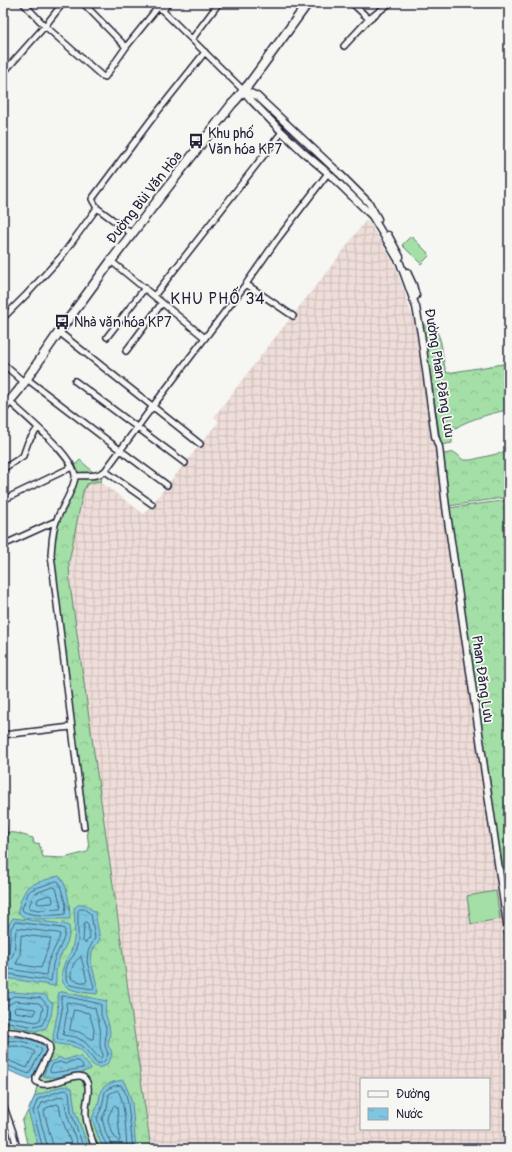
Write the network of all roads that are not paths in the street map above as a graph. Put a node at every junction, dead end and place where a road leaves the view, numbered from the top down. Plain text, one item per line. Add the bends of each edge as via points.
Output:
1 (23, 3) edge
2 (63, 3) edge
3 (83, 3) edge
4 (168, 3) edge
5 (219, 3) edge
6 (308, 3) edge
7 (352, 3) edge
8 (390, 3) edge
9 (157, 5) edge
10 (163, 11) junction
11 (369, 19) junction
12 (46, 26) junction
13 (192, 38) junction
14 (344, 46) dead end
15 (126, 47) junction
16 (205, 52) junction
17 (3, 73) edge
18 (243, 90) junction
19 (282, 132) junction
20 (328, 172) junction
21 (97, 208) junction
22 (380, 225) junction
23 (132, 234) junction
24 (111, 260) junction
25 (246, 284) junction
26 (145, 288) junction
27 (154, 296) junction
28 (162, 303) junction
29 (293, 316) dead end
30 (3, 318) edge
31 (59, 332) junction
32 (107, 337) dead end
33 (205, 338) junction
34 (126, 351) dead end
35 (3, 364) edge
36 (26, 381) junction
37 (75, 381) dead end
38 (10, 402) junction
39 (153, 406) junction
40 (3, 409) edge
41 (137, 427) junction
42 (38, 428) junction
43 (200, 444) dead end
44 (439, 447) joint
45 (120, 450) junction
46 (185, 463) dead end
47 (72, 467) junction
48 (3, 469) edge
49 (105, 470) junction
50 (75, 476) junction
51 (167, 485) dead end
52 (3, 500) edge
53 (152, 504) dead end
54 (56, 521) junction
55 (3, 545) edge
56 (71, 727) junction
57 (3, 735) edge
58 (3, 826) edge
59 (84, 827) dead end
60 (3, 857) edge
61 (509, 938) edge
62 (3, 1032) edge
63 (3, 1104) edge
64 (17, 1149) edge
65 (95, 1149) edge

1 - 12 street
2 - 12 street
3 - 15 street
4 - 10 street
5 - 13 street
6 - 18 main road, Đường Bùi Văn Hòa
7 - 11 street
8 - 11 street
9 - 10 street
9 - 15 street
10 - 13 street
11 - 14 street
12 - 15 street via 105,77
12 - 17 street
13 - 16 street
16 - 18 street
16 - 21 street via 95,193 92,199
18 - 19 street, Đường Phan Đăng Lưu
18 - 22 street, Đường Phan Đăng Lưu via 257,96 339,173 369,203
18 - 23 main road, Đường Bùi Văn Hòa
19 - 20 street, Đường Phan Đăng Lưu
19 - 27 street
20 - 22 street, Đường Phan Đăng Lưu
20 - 25 street
21 - 23 street
21 - 30 street via 61,257
22 - 44 street, Đường Phan Đăng Lưu via 396,247 413,285 426,351
23 - 24 main road, Đường Bùi Văn Hòa
24 - 26 street
24 - 31 main road, Đường Bùi Văn Hòa
25 - 29 street
25 - 33 street
26 - 27 street
26 - 32 street
27 - 28 street
28 - 33 street
28 - 34 street
31 - 36 main road, Đường Bùi Văn Hòa
31 - 39 street
33 - 39 street
35 - 36 street
36 - 38 main road, Đường Bùi Văn Hòa
36 - 45 street
37 - 41 street
38 - 40 main road, Đường Bùi Văn Hòa
38 - 42 street
39 - 41 street
39 - 43 street
41 - 45 street
41 - 46 street
42 - 47 street via 61,450
42 - 48 street via 28,442 23,456
44 - 61 street, Phan Đăng Lưu
45 - 49 street
45 - 51 street
47 - 50 street
47 - 52 street
49 - 50 street via 97,476
49 - 53 street
50 - 54 street
54 - 55 street
54 - 56 street via 51,555
56 - 57 street
56 - 59 street
58 - 60 street
62 - 65 street via 36,1038 49,1044 50,1050 36,1078 38,1084 80,1076 84,1078 89,1090 86,1117
63 - 64 street

